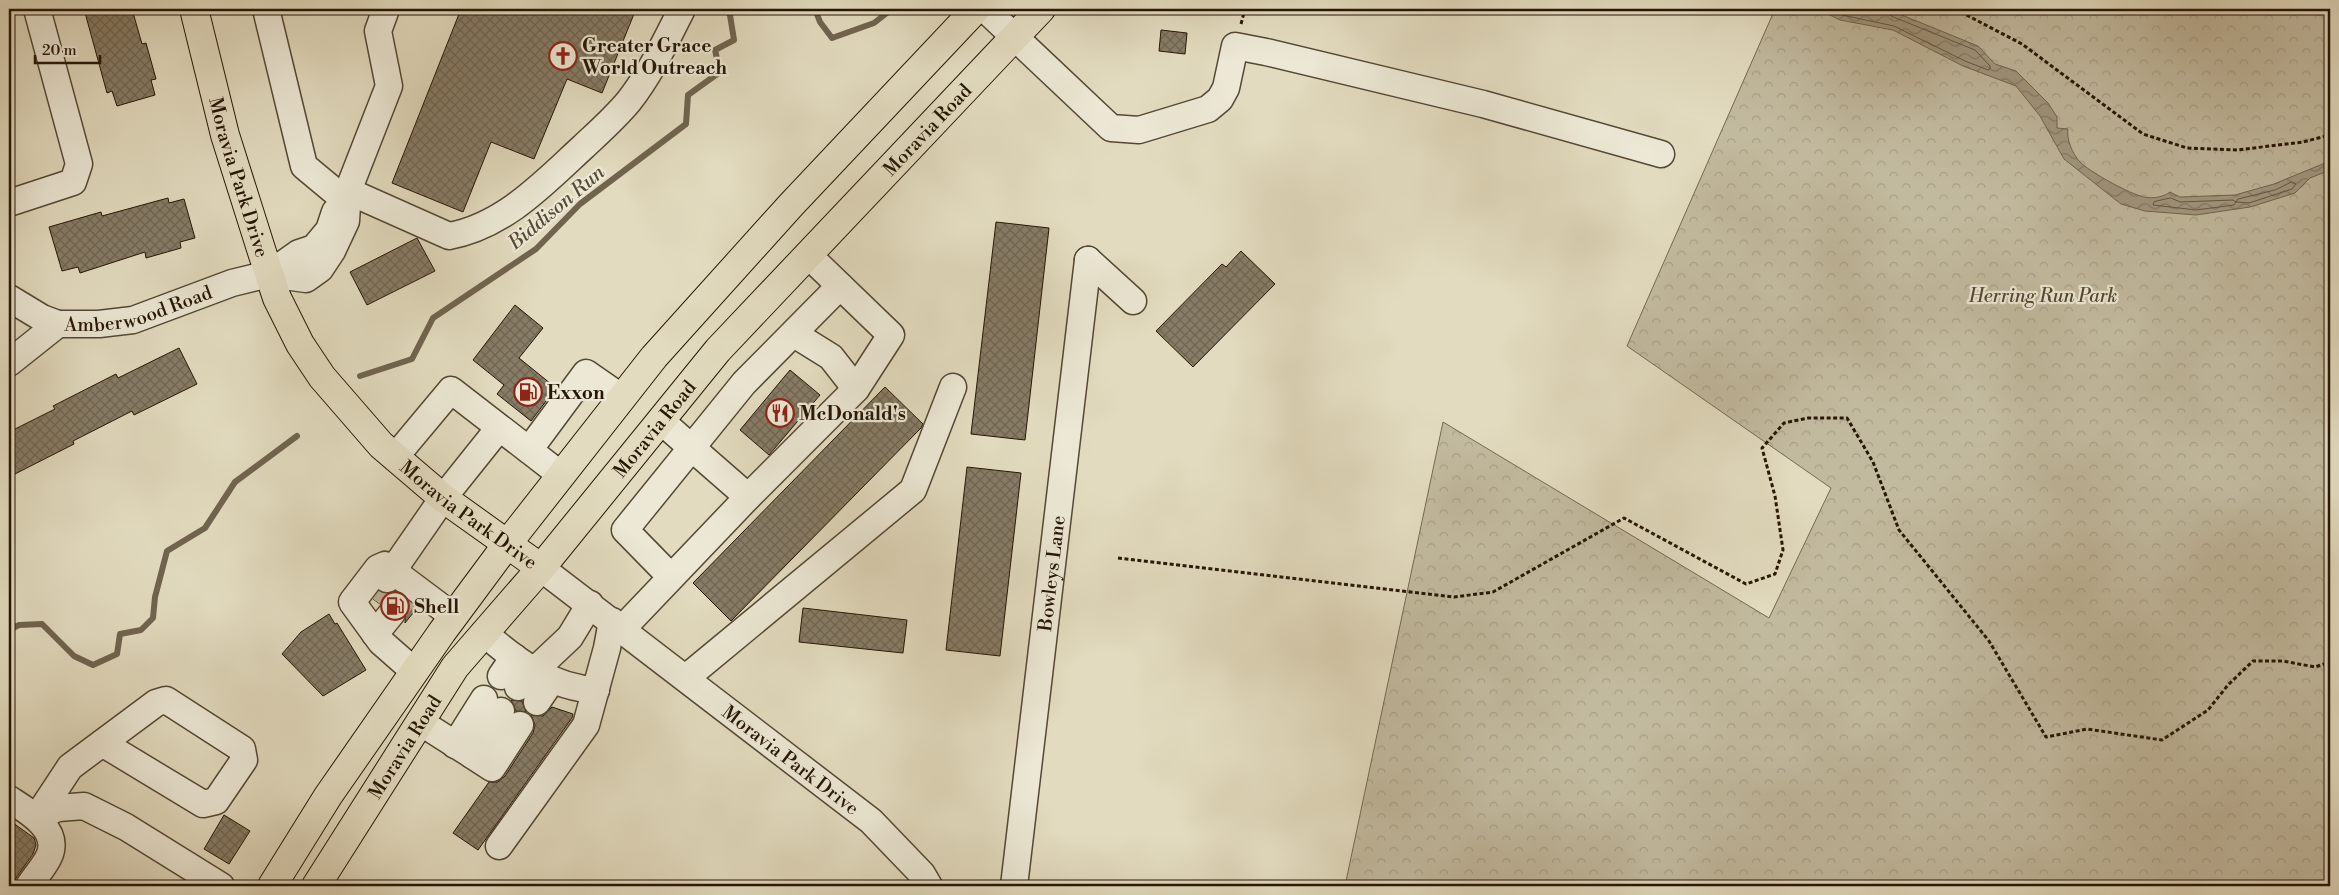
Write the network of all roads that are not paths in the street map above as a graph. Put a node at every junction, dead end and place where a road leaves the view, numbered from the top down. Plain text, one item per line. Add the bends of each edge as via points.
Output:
1 (37, 9) edge
2 (194, 9) edge
3 (266, 9) edge
4 (386, 9) edge
5 (682, 9) edge
6 (976, 9) edge
7 (984, 9) edge
8 (1041, 9) edge
9 (1014, 37) junction
10 (1661, 154) dead end
11 (347, 196) junction
12 (9, 203) edge
13 (808, 255) junction
14 (269, 274) junction
15 (840, 286) junction
16 (9, 298) edge
17 (1133, 301) dead end
18 (58, 324) junction
19 (794, 334) junction
20 (9, 363) edge
21 (953, 387) dead end
22 (856, 389) junction
23 (622, 398) junction
24 (661, 421) junction
25 (499, 428) junction
26 (691, 449) junction
27 (528, 450) junction
28 (395, 457) junction
29 (561, 475) junction
30 (748, 497) junction
31 (443, 498) junction
32 (508, 543) junction
33 (542, 568) junction
34 (671, 577) junction
35 (388, 599) junction
36 (590, 604) junction
37 (453, 616) junction
38 (617, 625) junction
39 (484, 633) junction
40 (414, 671) junction
41 (527, 677) junction
42 (687, 677) junction
43 (596, 690) junction
44 (420, 722) junction
45 (102, 743) junction
46 (463, 750) junction
47 (9, 799) edge
48 (37, 817) junction
49 (499, 846) dead end
50 (29, 886) edge
51 (221, 886) edge
52 (272, 886) edge
53 (316, 886) edge
54 (929, 886) edge
55 (1014, 886) edge

1 - 12 street via 79,164 73,182
2 - 14 main road, Moravia Park Drive via 225,135
3 - 11 street via 304,166
4 - 11 street via 378,31 389,86
5 - 11 street via 652,67 617,114 543,184 515,207 486,224 449,236
6 - 23 main road, Moravia Road via 791,205 654,357
7 - 9 street
8 - 9 main road, Moravia Road
9 - 10 street via 1111,128 1139,130 1208,109 1220,99 1226,88 1235,46 1483,104
9 - 13 main road, Moravia Road
11 - 14 street via 346,221 320,269 306,279
13 - 15 street
13 - 24 main road, Moravia Road via 718,350
14 - 18 street, Amberwood Road via 232,283 132,320
14 - 28 main road, Moravia Park Drive via 300,344 322,377 375,439
15 - 19 street
15 - 22 street via 891,335
16 - 18 street, Amberwood Road
17 - 55 street, Bowleys Lane via 1088,260
18 - 20 street
19 - 22 street via 830,356
19 - 26 street via 744,383
21 - 42 street via 914,490
22 - 30 street
23 - 27 street via 586,373
23 - 29 main road, Moravia Road
24 - 26 street
24 - 33 main road, Moravia Road
25 - 27 street
25 - 28 street via 451,390
25 - 31 street
26 - 30 street
26 - 34 street via 625,530
27 - 29 street
28 - 31 main road, Moravia Park Drive
29 - 32 main road, Moravia Road
30 - 34 street
31 - 32 main road, Moravia Park Drive
31 - 35 street
32 - 33 main road, Moravia Park Drive
32 - 37 main road, Moravia Road
33 - 36 street, Moravia Park Drive
33 - 39 main road, Moravia Road
34 - 38 street
35 - 37 street
35 - 40 street via 381,642
36 - 38 street, Moravia Park Drive
36 - 41 street via 570,637
37 - 40 main road, Moravia Road
38 - 42 street, Moravia Park Drive
38 - 43 street
39 - 41 street
39 - 44 main road, Moravia Road via 455,667
40 - 52 main road, Moravia Road via 328,796
41 - 43 street via 577,689
42 - 54 street, Moravia Park Drive via 872,821 922,874
43 - 49 street via 586,726
44 - 46 street
44 - 53 main road, Moravia Road
45 - 45 street via 156,703 166,700 242,749 244,760 216,802 203,804
45 - 48 street via 70,767
46 - 46 street via 492,768 502,712
47 - 48 street
48 - 50 street via 51,840 50,853
48 - 51 street via 58,808 84,806 126,827

